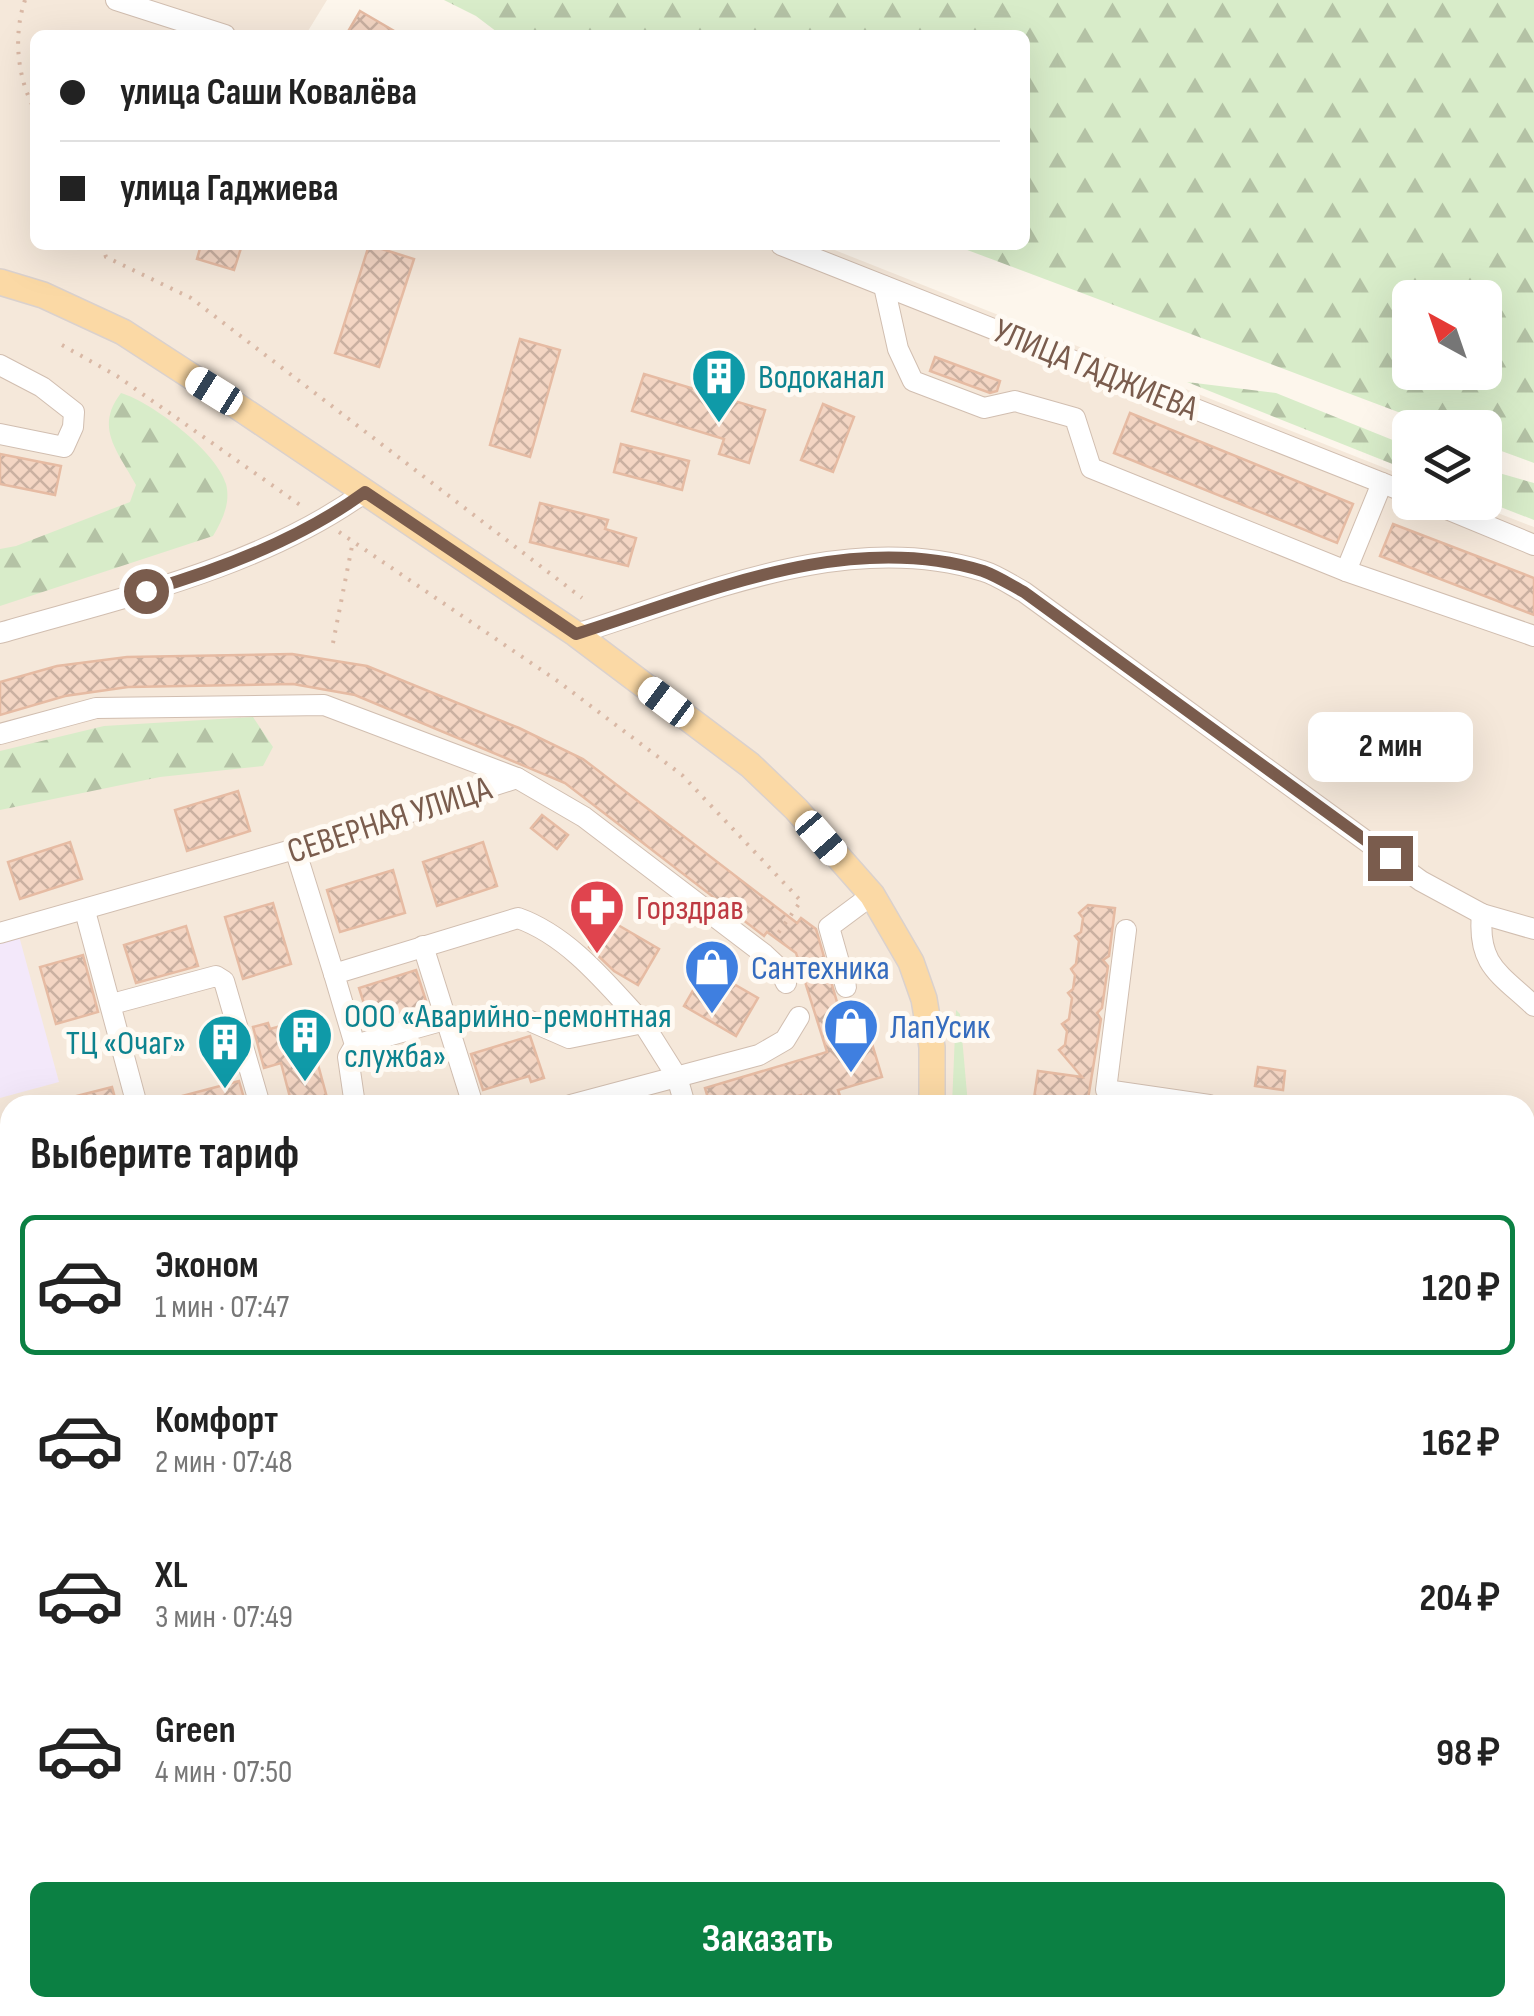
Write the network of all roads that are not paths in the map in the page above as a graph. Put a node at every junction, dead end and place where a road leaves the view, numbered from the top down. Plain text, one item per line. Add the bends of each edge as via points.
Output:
1 (116, 0) edge
2 (175, 8) edge
3 (216, 30) edge
4 (794, 250) edge
5 (0, 282) edge
6 (884, 286) junction
7 (0, 365) edge
8 (0, 434) edge
9 (1382, 483) junction
10 (1392, 487) edge
11 (365, 492) junction
12 (1474, 520) edge
13 (1534, 545) edge
14 (1346, 571) junction
15 (0, 633) edge
16 (576, 634) junction
17 (1534, 636) edge
18 (0, 734) edge
19 (517, 778) junction
20 (295, 849) junction
21 (872, 895) junction
22 (85, 911) junction
23 (1482, 914) junction
24 (1533, 926) edge
25 (1126, 930) dead end
26 (0, 934) edge
27 (424, 946) junction
28 (334, 974) junction
29 (786, 982) dead end
30 (846, 987) dead end
31 (112, 1004) junction
32 (1534, 1006) edge
33 (798, 1016) dead end
34 (448, 1019) junction
35 (643, 1022) junction
36 (356, 1045) junction
37 (677, 1077) junction
38 (135, 1095) edge
39 (257, 1095) edge
40 (354, 1095) edge
41 (471, 1095) edge
42 (610, 1095) edge
43 (682, 1095) edge
44 (932, 1095) edge
45 (1140, 1095) edge

1 - 2 street
2 - 3 street
4 - 6 street, УЛИЦА ГАДЖИЕВА
5 - 11 main road via 123,332
6 - 9 street, УЛИЦА ГАДЖИЕВА
6 - 14 street via 898,349 913,381 984,408 1015,402 1075,418 1091,468
7 - 8 street via 74,412 64,447
9 - 10 street, УЛИЦА ГАДЖИЕВА
9 - 14 street
11 - 15 street via 324,522 182,580
11 - 16 main road
12 - 13 street
14 - 17 street
16 - 21 main road via 750,766
16 - 23 street via 774,572 868,556 986,572 1024,592 1421,881
18 - 19 street via 96,708 324,705
19 - 20 street, СЕВЕРНАЯ УЛИЦА
19 - 29 street, СЕВЕРНАЯ УЛИЦА via 584,817 764,954
20 - 22 street, СЕВЕРНАЯ УЛИЦА
20 - 28 street
21 - 30 street via 829,927
21 - 44 main road via 924,999
22 - 26 street, СЕВЕРНАЯ УЛИЦА
22 - 31 street
23 - 24 street
23 - 32 street via 1487,961
25 - 45 street via 1106,1090
27 - 28 street
27 - 34 street
27 - 35 street via 518,918 540,926 599,975
28 - 36 street
31 - 38 street
31 - 39 street via 216,976 224,981
33 - 37 street via 784,1040 759,1055
34 - 35 street via 520,1017 568,1038
34 - 36 street
34 - 41 street
35 - 37 street
36 - 40 street via 348,1057
37 - 42 street
37 - 43 street

